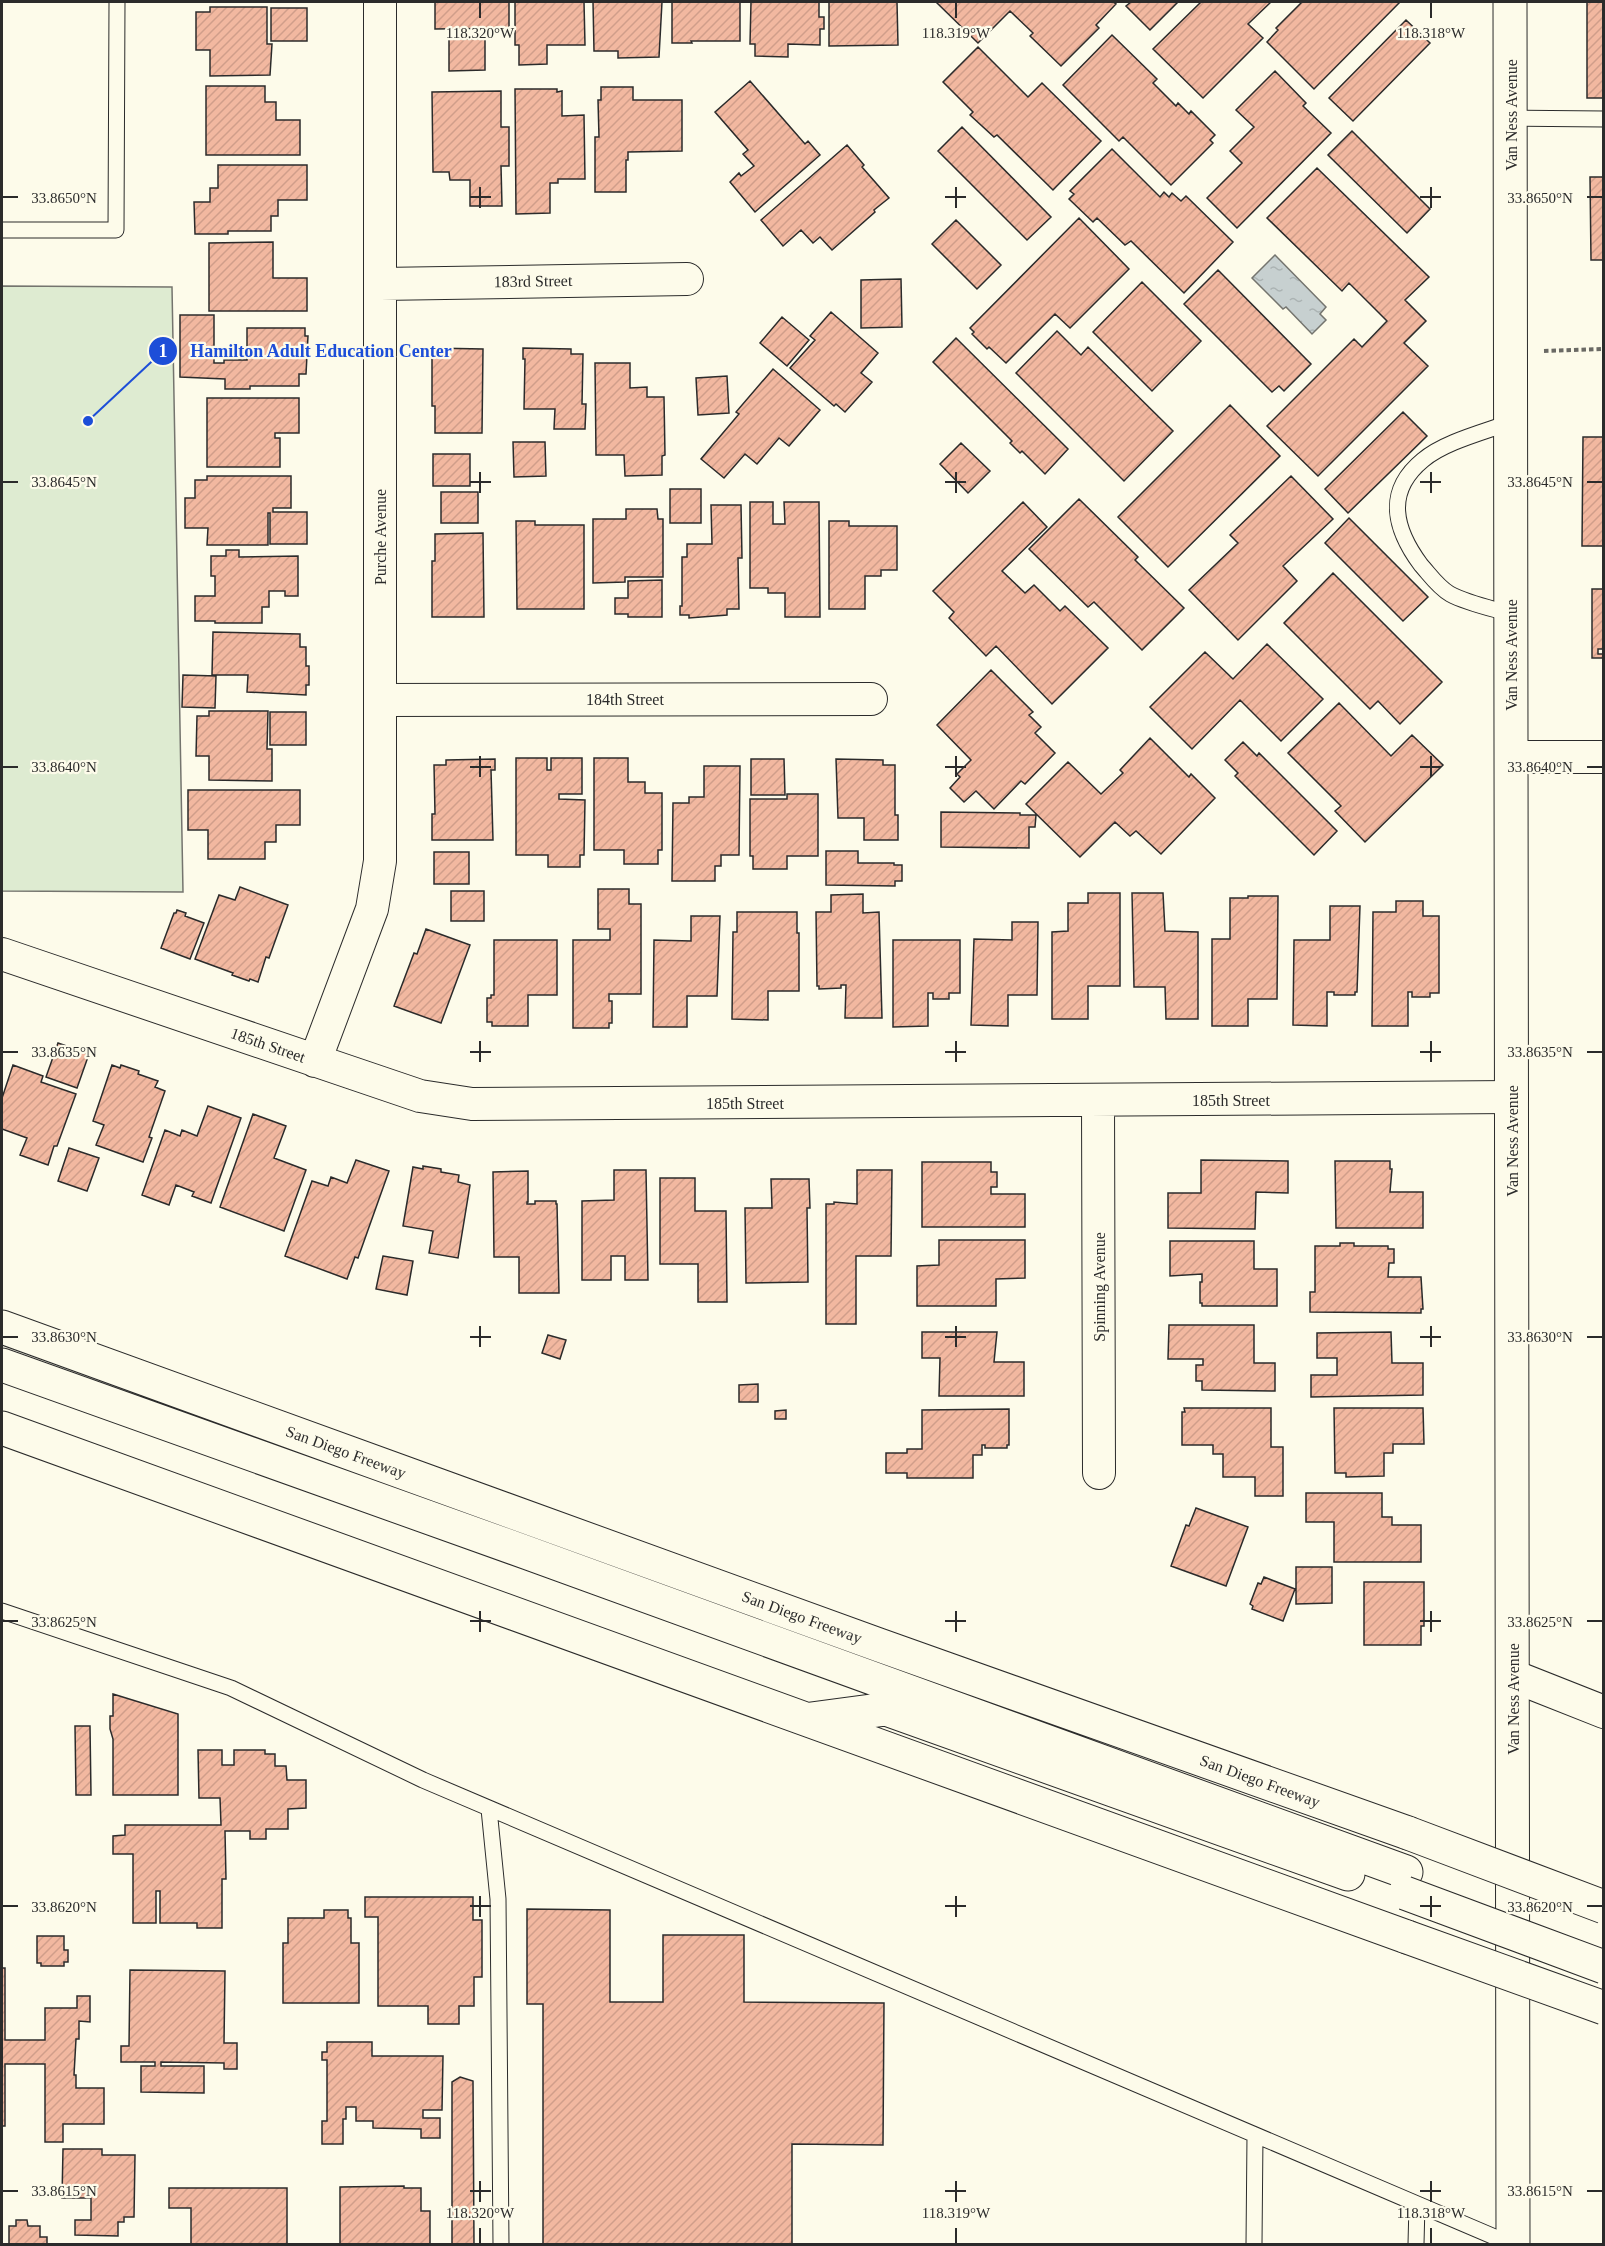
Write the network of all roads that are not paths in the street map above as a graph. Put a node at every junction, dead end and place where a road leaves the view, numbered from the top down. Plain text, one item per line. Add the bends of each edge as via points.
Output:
1 (117, 2) edge
2 (380, 2) edge
3 (1510, 2) edge
4 (1511, 118) junction
5 (1604, 119) edge
6 (2, 230) edge
7 (687, 279) dead end
8 (380, 284) junction
9 (1511, 422) junction
10 (1511, 614) junction
11 (871, 699) dead end
12 (380, 700) junction
13 (1511, 757) junction
14 (1604, 757) edge
15 (2, 954) edge
16 (315, 1061) junction
17 (1512, 1097) junction
18 (1098, 1101) junction
19 (2, 1327) edge
20 (2, 1365) edge
21 (2, 1428) edge
22 (1099, 1473) dead end
23 (2, 1611) edge
24 (1513, 1676) junction
25 (1604, 1712) edge
26 (807, 1720) junction
27 (489, 1809) junction
28 (1406, 1882) junction
29 (1604, 1907) edge
30 (1604, 1943) edge
31 (1604, 1967) edge
32 (1604, 2008) edge
33 (1255, 2135) junction
34 (1417, 2204) junction
35 (501, 2244) edge
36 (1254, 2244) edge
37 (1416, 2244) edge
38 (1512, 2244) edge

1 - 6 lane via 116,230
2 - 8 street, Purche Avenue
3 - 4 main road, Van Ness Avenue
4 - 5 lane
4 - 9 main road, Van Ness Avenue
7 - 8 street, 183rd Street
8 - 12 street, Purche Avenue
9 - 10 main road, Van Ness Avenue
9 - 10 lane via 1442,448 1422,460 1406,479 1397,499 1403,538 1432,579 1467,601
10 - 13 main road, Van Ness Avenue
11 - 12 street, 184th Street
12 - 16 street, Purche Avenue via 380,861 372,909
13 - 14 street
13 - 17 main road, Van Ness Avenue
15 - 16 street, 185th Street
16 - 18 street, 185th Street via 420,1096 472,1104
17 - 18 street, 185th Street
17 - 24 main road, Van Ness Avenue
18 - 22 street, Spinning Avenue
19 - 29 main road, San Diego Freeway, bridge
20 - 28 main road via 528,1552
21 - 26 main road
23 - 27 lane via 231,1688
24 - 25 street
24 - 38 main road, Van Ness Avenue
26 - 28 main road via 886,1709 1270,1848
26 - 32 main road, bridge
27 - 33 lane
27 - 35 lane via 498,1899
28 - 30 main road
28 - 31 main road, bridge
33 - 34 lane
33 - 36 lane
34 - 37 lane
34 - 38 lane

